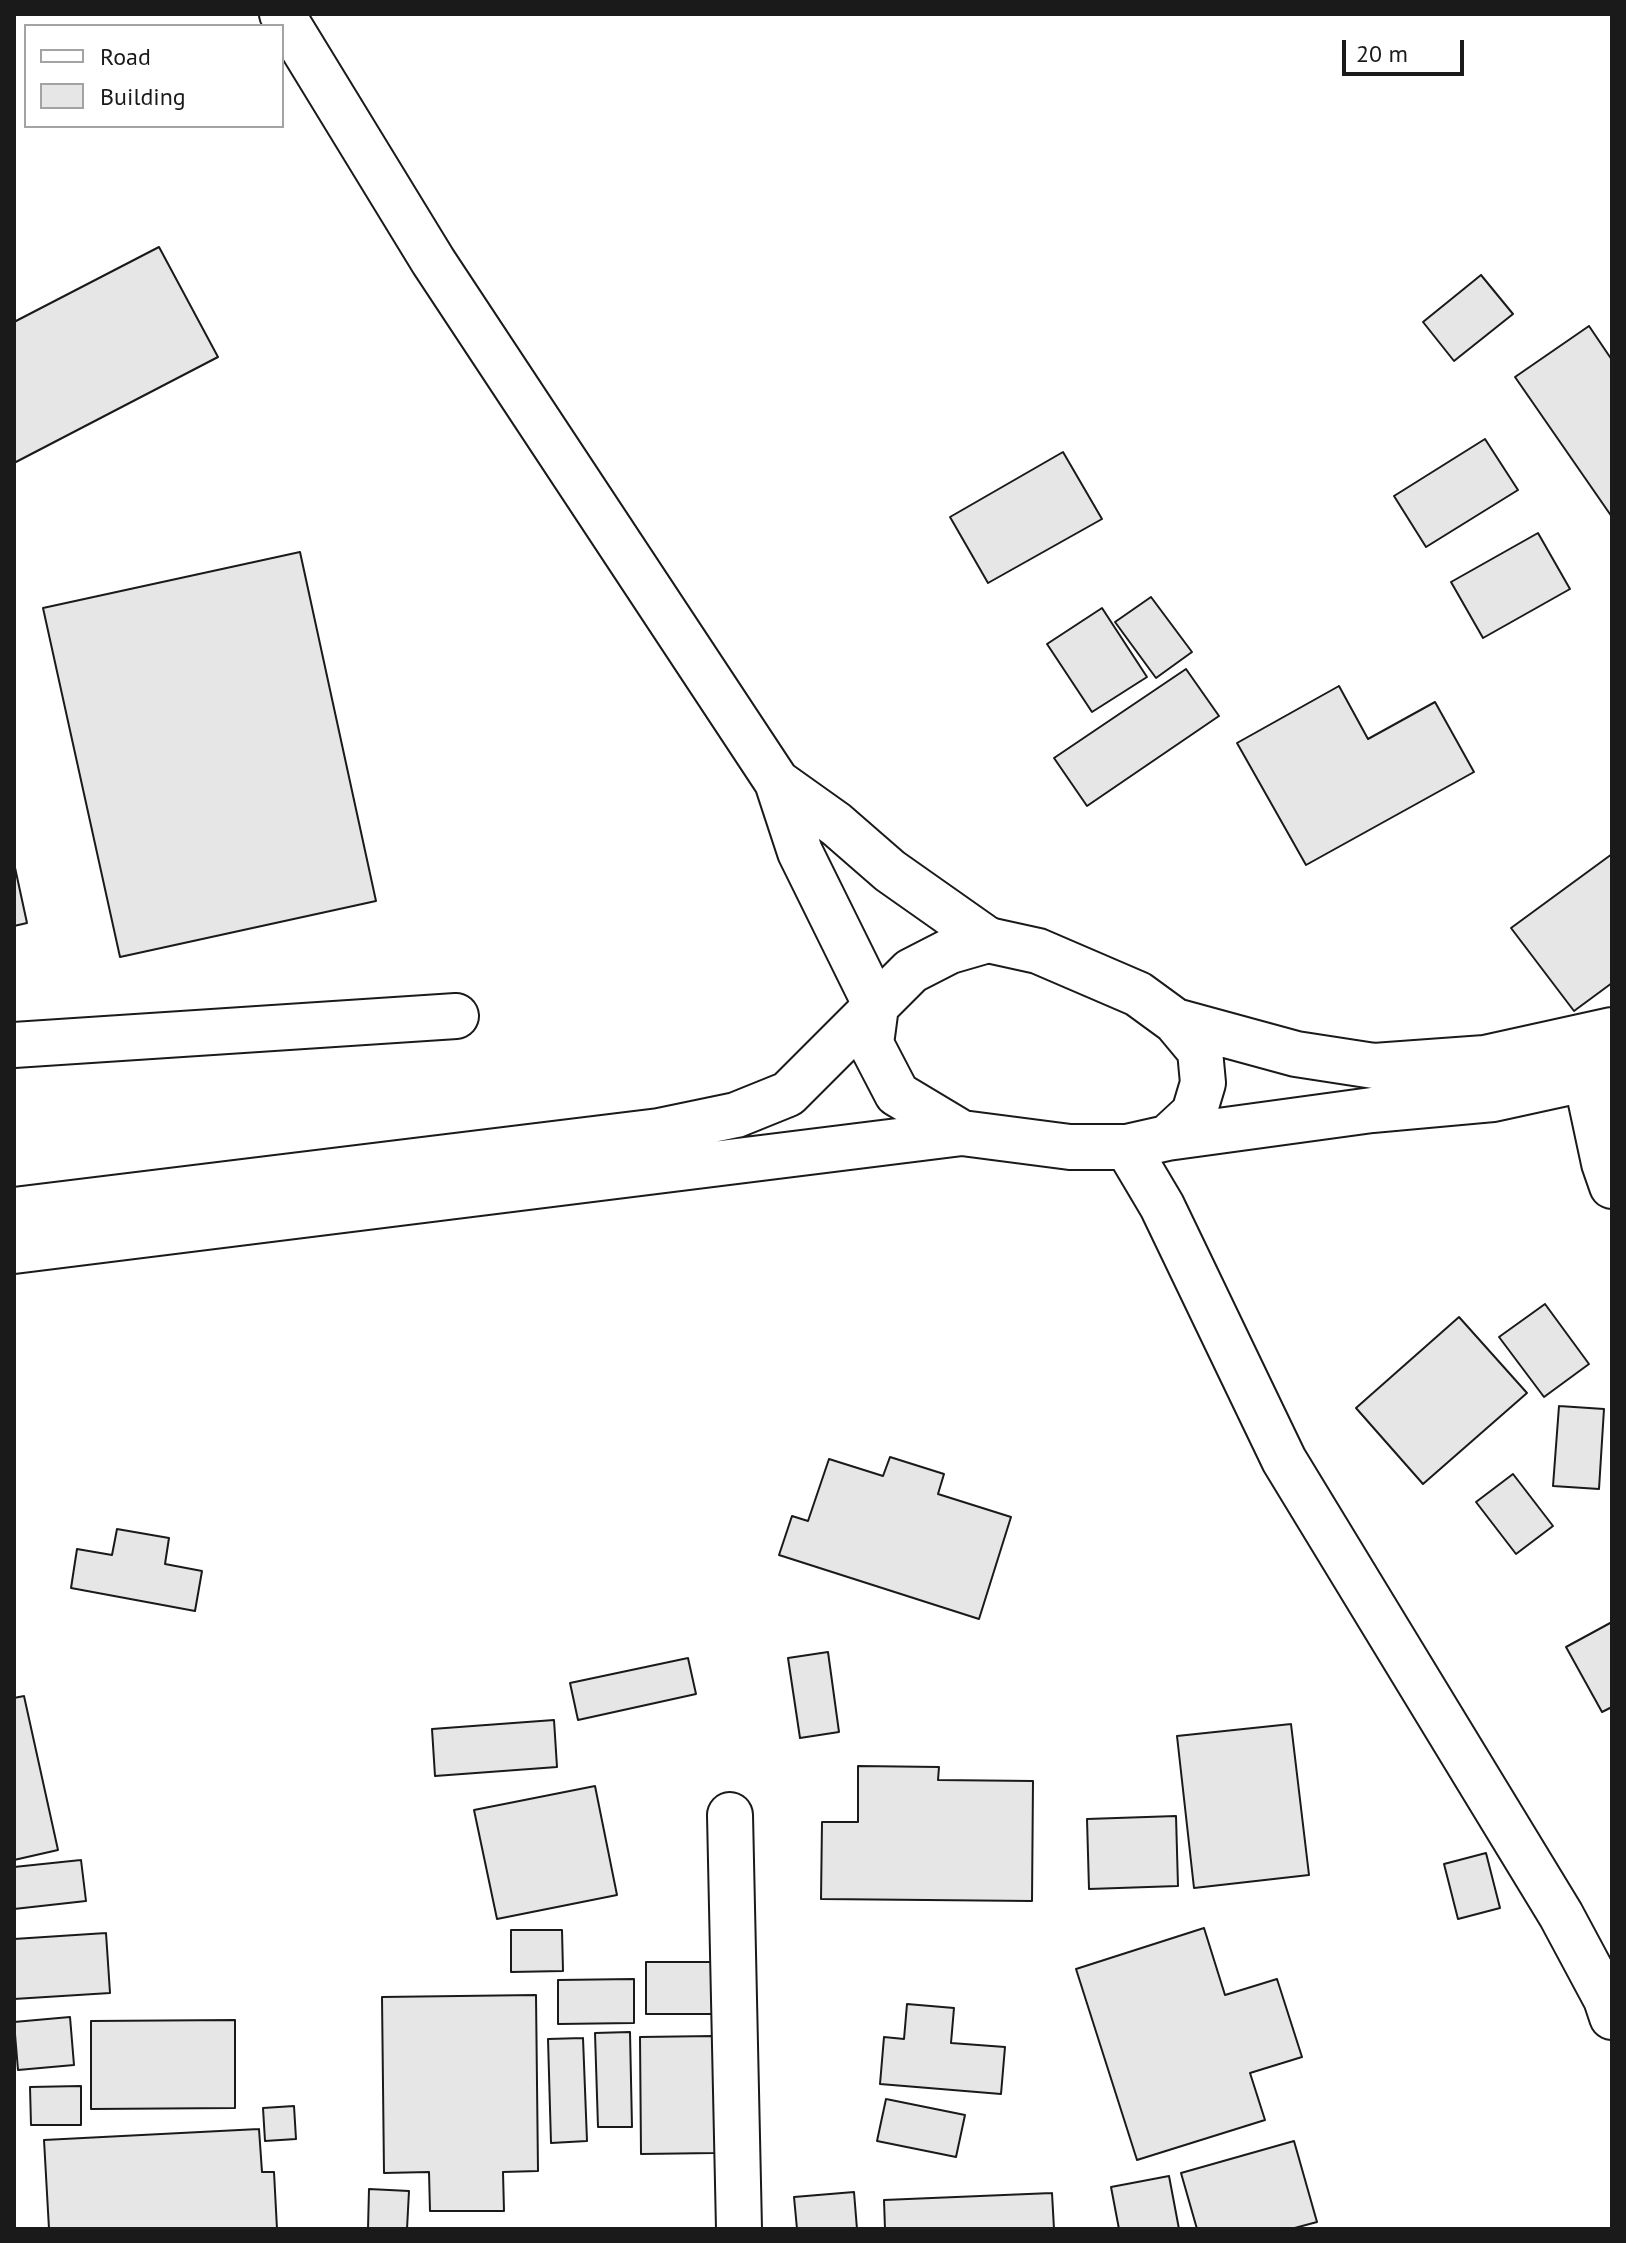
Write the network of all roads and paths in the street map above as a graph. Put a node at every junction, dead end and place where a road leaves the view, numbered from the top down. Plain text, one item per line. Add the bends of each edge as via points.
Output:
1 (282, 14) edge
2 (777, 782) junction
3 (988, 940) junction
4 (876, 1006) junction
5 (456, 1016) dead end
6 (1175, 1021) junction
7 (1612, 1030) edge
8 (14, 1045) edge
9 (1599, 1076) edge
10 (962, 1133) junction
11 (1147, 1143) junction
12 (1612, 1186) edge
13 (14, 1210) edge
14 (14, 1251) edge
15 (730, 1815) dead end
16 (1612, 2017) edge
17 (739, 2229) edge

1 - 2 main road via 433,261
2 - 3 main road
2 - 4 main road via 800,852
3 - 4 main road via 911,971
3 - 6 main road via 1038,951 1124,987
4 - 10 main road via 871,1044 897,1094
4 - 13 main road via 788,1094 736,1115 659,1131
5 - 8 main road
6 - 7 main road via 1296,1054 1374,1066 1485,1058
6 - 11 main road via 1200,1051 1203,1083 1194,1113
9 - 11 main road via 1493,1099 1357,1112
9 - 12 main road via 1604,1163
10 - 11 main road via 1070,1147
10 - 14 main road
11 - 16 main road via 1162,1206 1284,1460 1561,1915
15 - 17 main road

